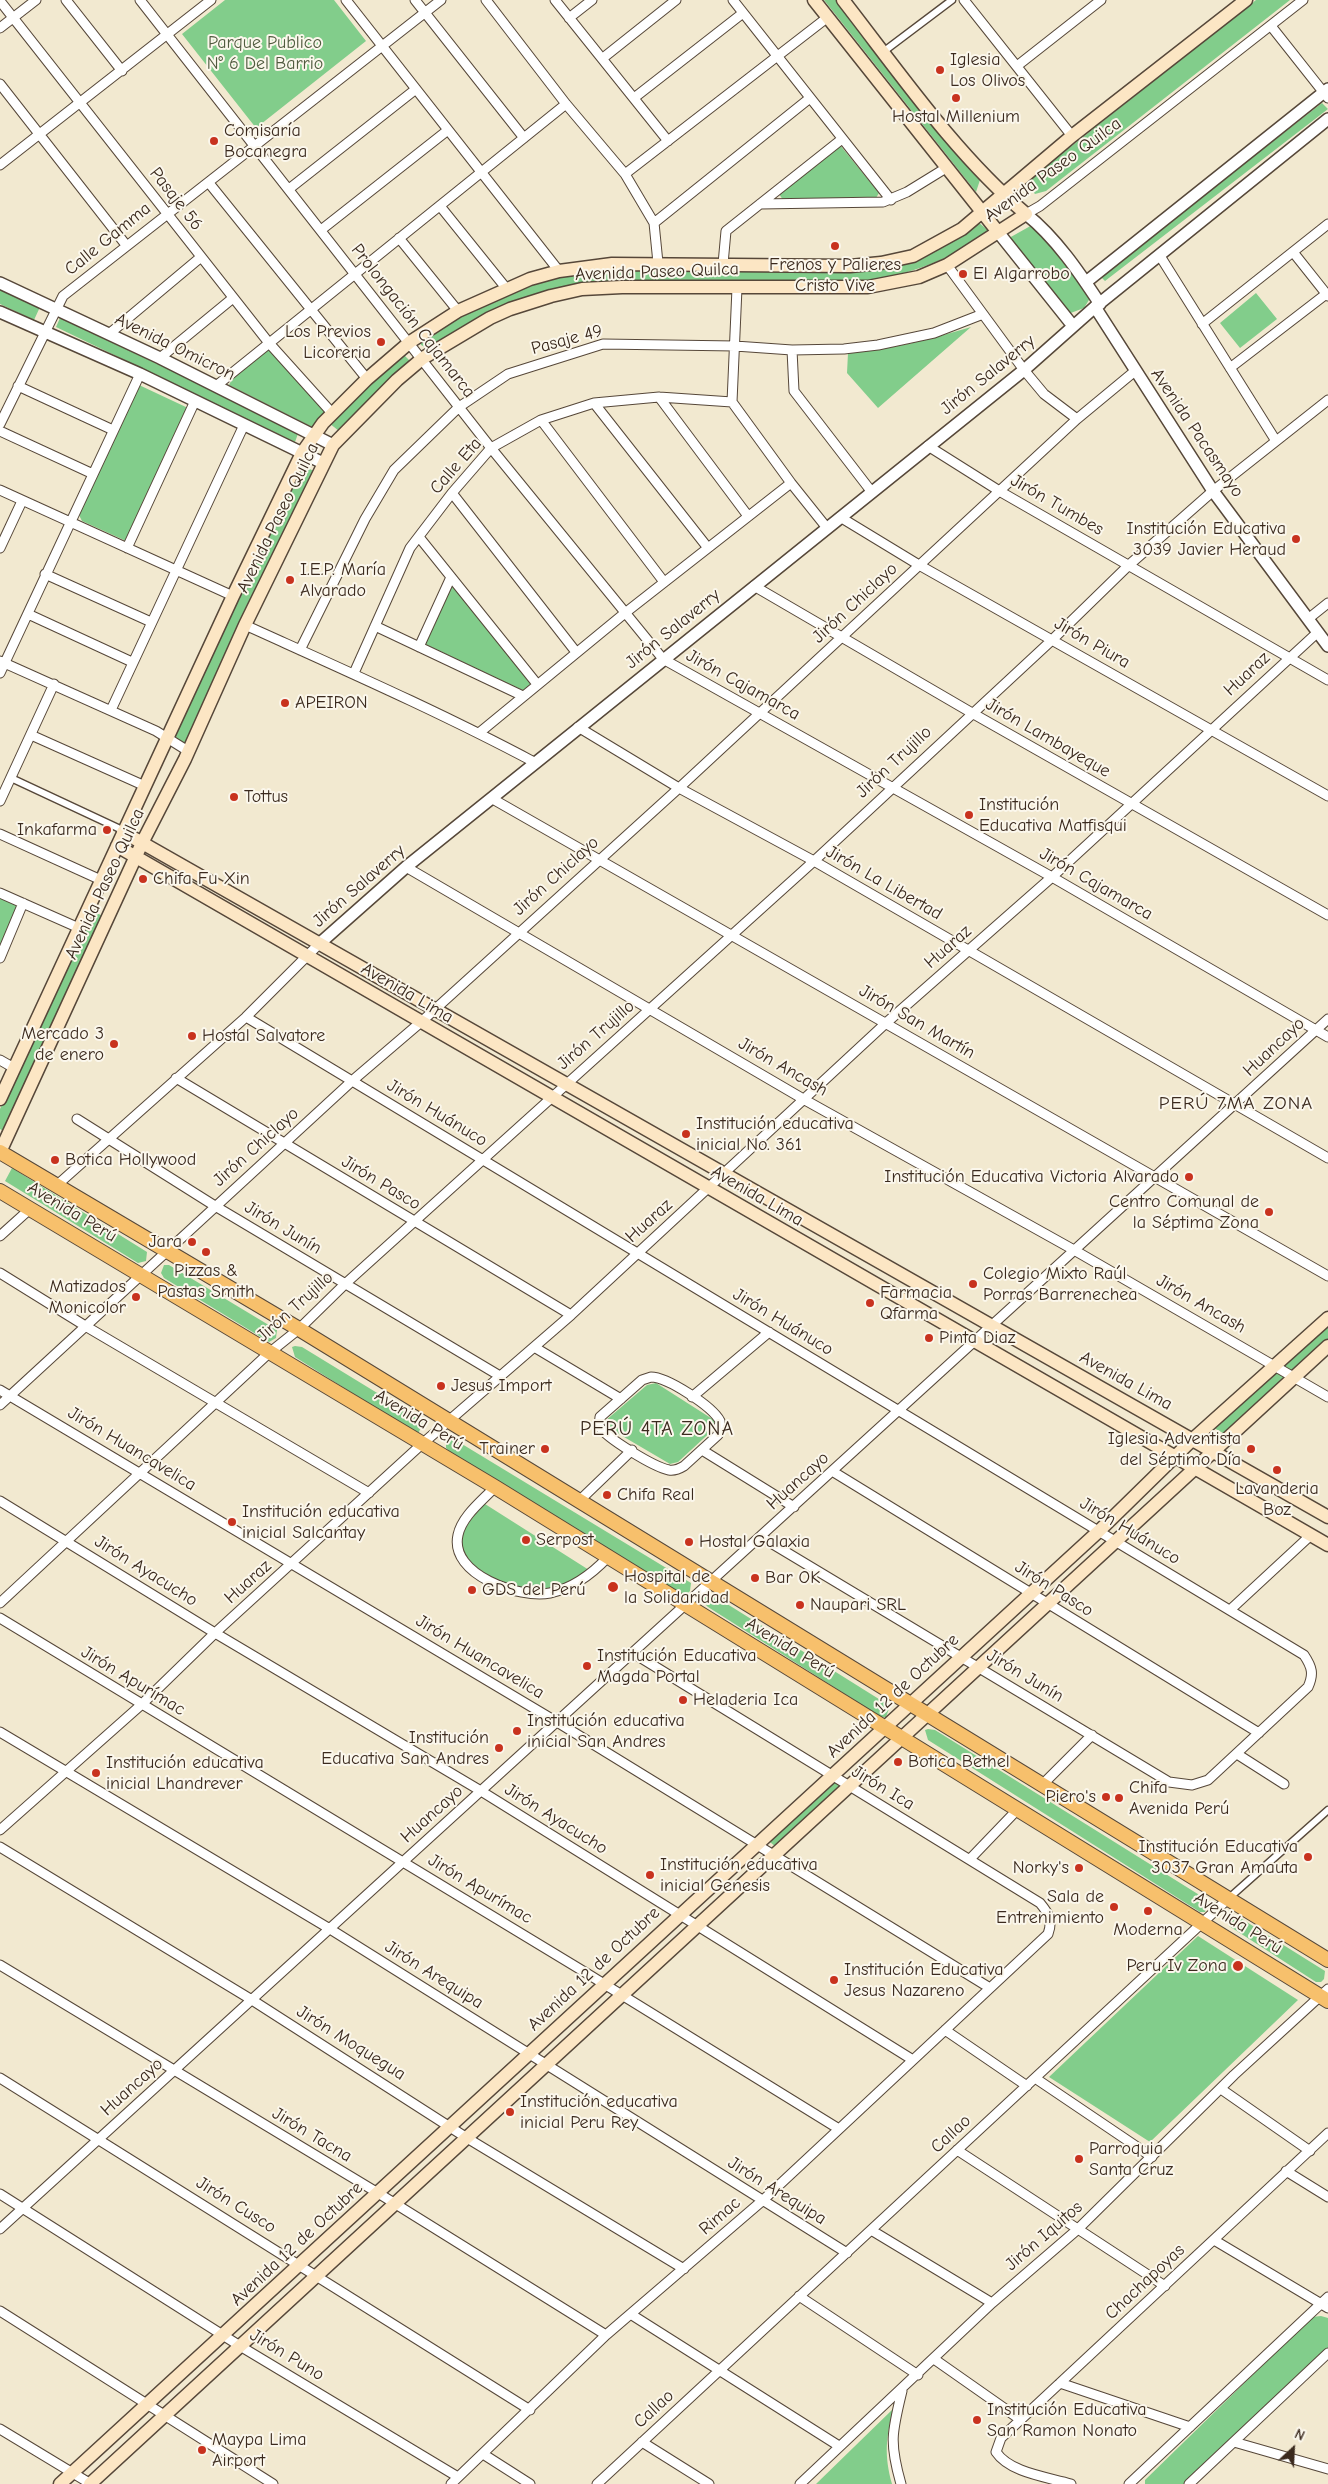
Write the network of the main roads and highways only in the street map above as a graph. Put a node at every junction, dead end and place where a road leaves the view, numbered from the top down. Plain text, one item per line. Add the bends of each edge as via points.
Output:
1 (814, 0) edge
2 (843, 0) edge
3 (1246, 0) edge
4 (1004, 195) junction
5 (982, 213) junction
6 (1026, 214) joint
7 (998, 232) junction
8 (121, 830) junction
9 (142, 843) junction
10 (117, 846) junction
11 (136, 857) junction
12 (0, 1099) edge
13 (0, 1152) edge
14 (0, 1191) edge
15 (1328, 1318) edge
16 (1328, 1346) edge
17 (1193, 1439) junction
18 (1212, 1450) junction
19 (1175, 1457) junction
20 (1194, 1468) junction
21 (1328, 1517) edge
22 (1328, 1545) edge
23 (911, 1703) junction
24 (930, 1714) junction
25 (886, 1727) junction
26 (903, 1738) junction
27 (1328, 1960) edge
28 (1325, 1995) edge
29 (60, 2484) edge
30 (91, 2484) edge

1 - 5 main road
2 - 4 main road, Avenida Pacasmayo via 954,139
3 - 4 main road, Avenida Paseo Quilca via 1072,136
4 - 5 main road, Avenida Paseo Quilca
4 - 6 main road, Avenida Pacasmayo
5 - 7 main road
5 - 8 main road, Avenida Paseo Quilca via 962,229 913,256 881,263 850,266 658,263 559,270 506,288 458,310 410,342 367,379 313,434
6 - 7 main road, Avenida Paseo Quilca
7 - 9 main road, Avenida Paseo Quilca via 947,265 919,277 868,287 582,289 510,308 423,358 333,445
8 - 9 main road, Avenida Lima
8 - 10 main road, Avenida Paseo Quilca
9 - 11 main road, Avenida Paseo Quilca
9 - 17 main road, Avenida Lima
10 - 11 main road, Avenida Lima
10 - 12 main road, Avenida Paseo Quilca
11 - 13 main road, Avenida Paseo Quilca
11 - 19 main road, Avenida Lima
13 - 23 main road, Avenida Perú via 299,1329
14 - 25 main road, Avenida Perú via 495,1487
15 - 17 main road, Avenida 12 de Octubre
16 - 18 main road, Avenida 12 de Octubre
17 - 18 main road, Avenida Lima
17 - 19 main road, Avenida 12 de Octubre
18 - 20 main road, Avenida 12 de Octubre
18 - 21 main road, Avenida Lima
19 - 20 main road, Avenida Lima
19 - 23 main road, Avenida 12 de Octubre
20 - 22 main road, Avenida Lima
20 - 24 main road, Avenida 12 de Octubre
23 - 24 main road, Avenida Perú
23 - 25 main road, Avenida 12 de Octubre
24 - 26 main road, Avenida 12 de Octubre
24 - 27 main road, Avenida Perú
25 - 26 main road, Avenida Perú
25 - 29 main road, Avenida 12 de Octubre
26 - 28 main road, Avenida Perú via 1203,1924
26 - 30 main road, Avenida 12 de Octubre

